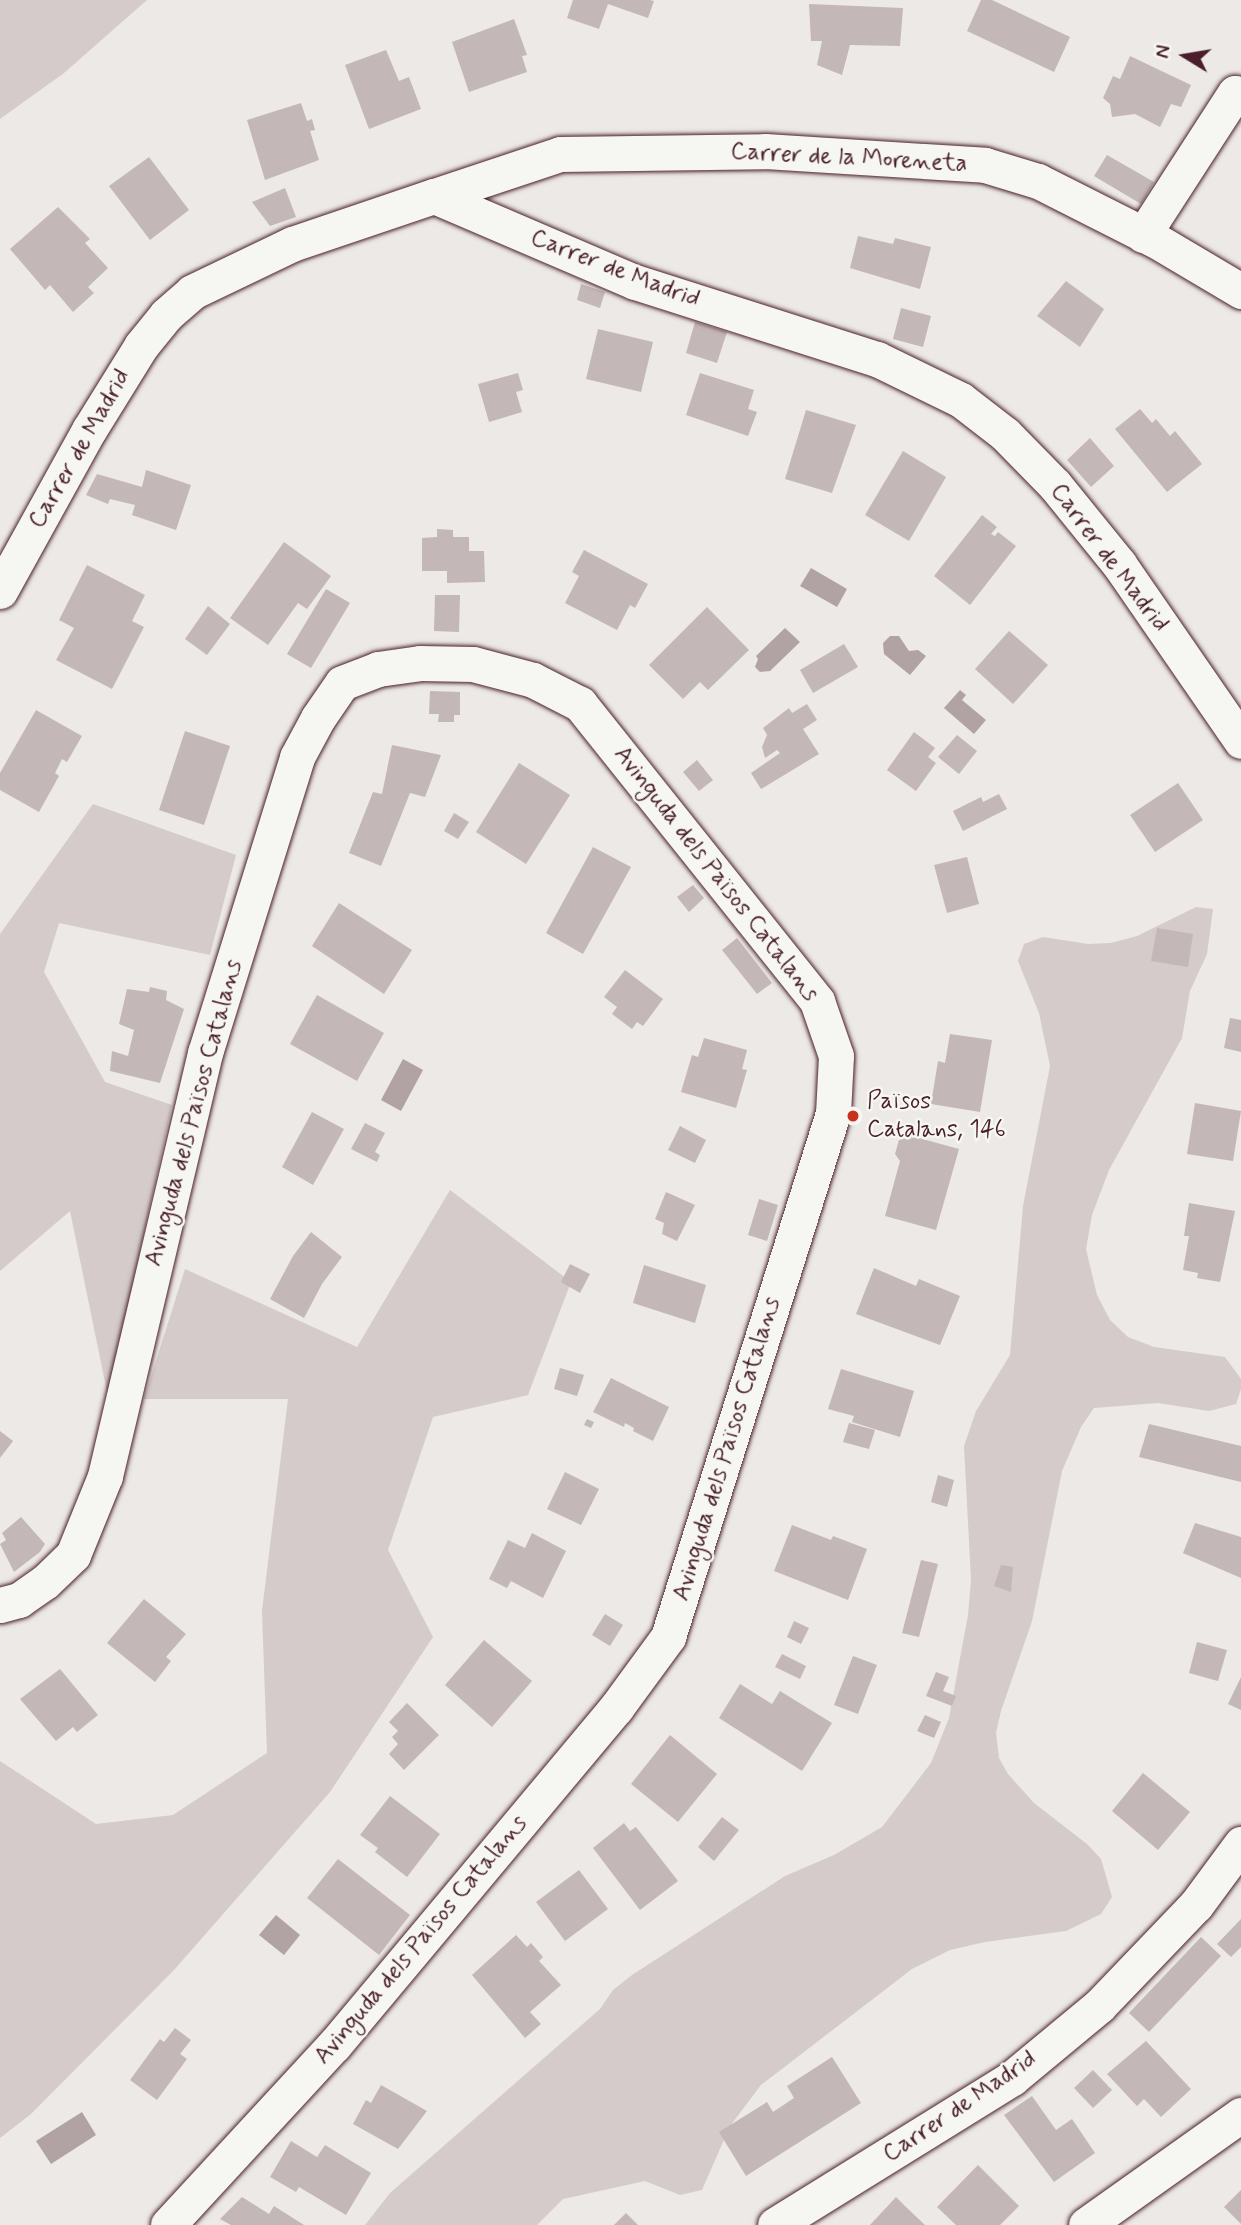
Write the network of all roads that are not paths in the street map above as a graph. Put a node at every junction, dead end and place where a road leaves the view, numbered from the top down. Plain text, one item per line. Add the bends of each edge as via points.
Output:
1 (1241, 97) edge
2 (434, 196) junction
3 (1143, 235) junction
4 (1241, 292) edge
5 (0, 591) edge
6 (1241, 741) edge
7 (0, 1605) edge
8 (1241, 1844) edge
9 (1241, 2115) edge
10 (168, 2225) edge
11 (775, 2225) edge
12 (1086, 2225) edge

1 - 3 street via 1235,93
2 - 3 street, Carrer de la Moreneta via 560,154 765,150 985,165 1038,181
2 - 5 street, Carrer de Madrid via 292,244 192,292 166,315 95,419
2 - 6 street, Carrer de Madrid via 635,282 877,359 961,400 1005,434 1055,485 1119,564
3 - 4 street, Carrer de la Moreneta
7 - 10 street, Avinguda dels Països Catalans via 19,1600 73,1555 105,1476 205,1053 297,757 318,718 342,682 378,669 420,663 473,664 533,680 580,704 817,1001 835,1056 833,1113 668,1637 616,1708 334,2045
8 - 11 street, Carrer de Madrid via 1196,1905 1099,2006 1012,2078
9 - 12 street

